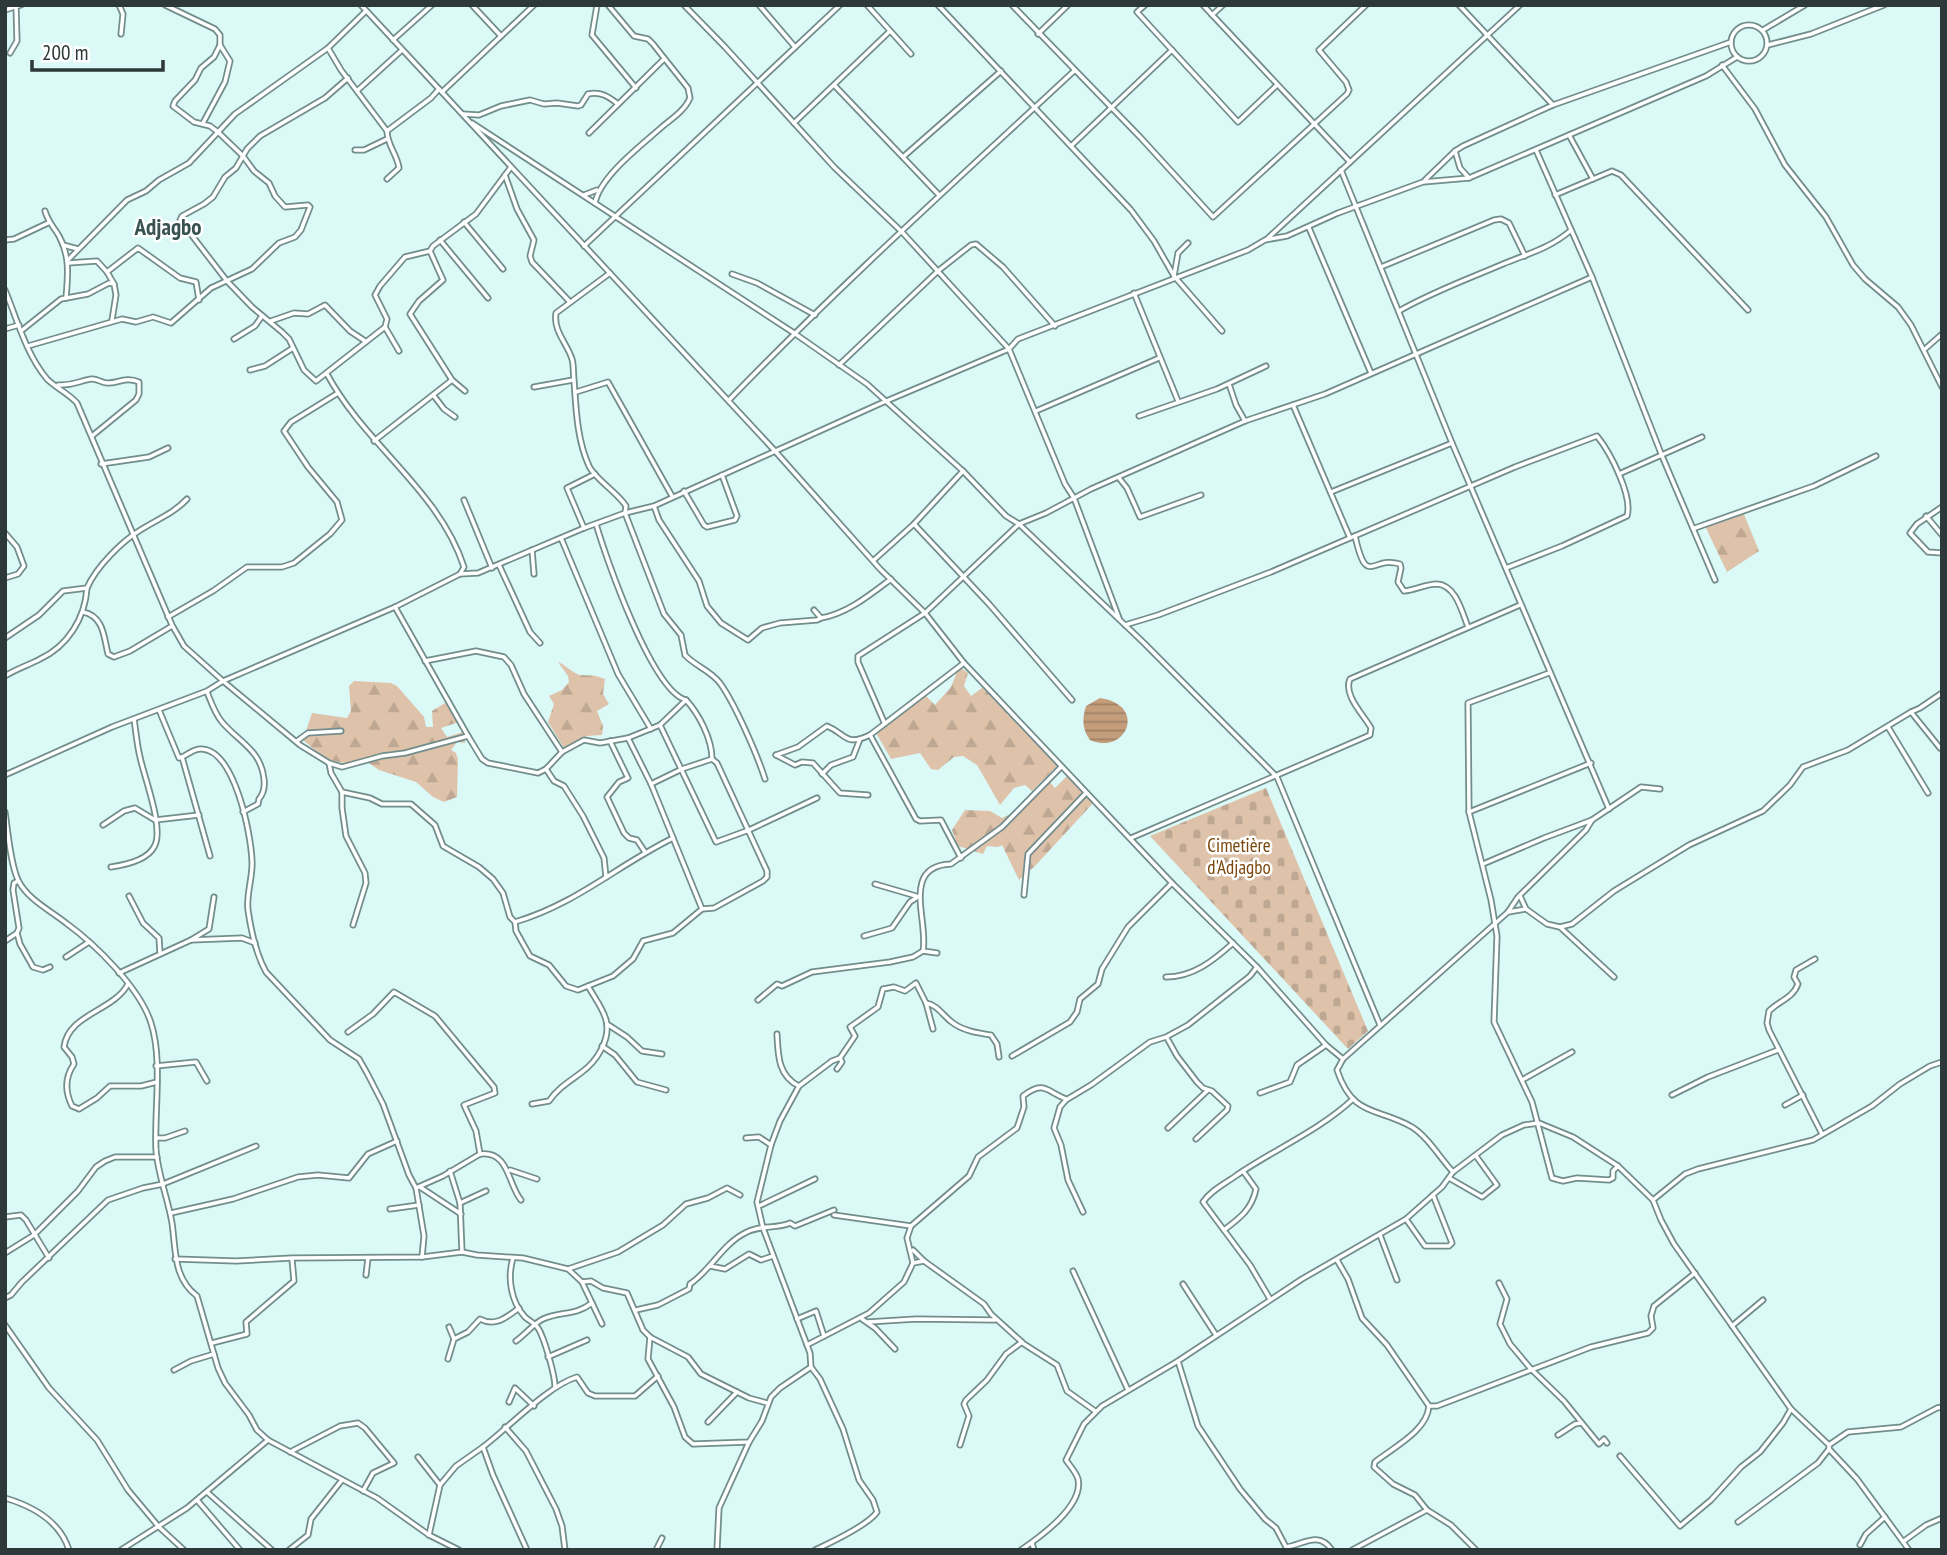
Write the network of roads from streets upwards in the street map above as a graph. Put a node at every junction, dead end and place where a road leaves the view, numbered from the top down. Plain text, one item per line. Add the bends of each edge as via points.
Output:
1 (21, 5) edge
2 (119, 5) edge
3 (165, 5) edge
4 (360, 5) edge
5 (432, 5) edge
6 (472, 5) edge
7 (534, 5) edge
8 (597, 5) edge
9 (608, 5) edge
10 (684, 5) edge
11 (840, 5) edge
12 (867, 5) edge
13 (938, 5) edge
14 (1012, 5) edge
15 (1068, 5) edge
16 (1144, 5) edge
17 (1203, 5) edge
18 (1223, 5) edge
19 (1366, 5) edge
20 (1459, 5) edge
21 (1520, 5) edge
22 (1805, 5) edge
23 (1885, 5) edge
24 (762, 6) edge
25 (16, 7) edge
26 (5, 10) edge
27 (366, 11) junction
28 (1212, 15) junction
29 (1763, 30) junction
30 (890, 31) junction
31 (121, 34) dead end
32 (1038, 34) junction
33 (1488, 35) junction
34 (501, 36) junction
35 (393, 40) junction
36 (1731, 42) junction
37 (220, 45) junction
38 (1768, 45) junction
39 (795, 47) junction
40 (328, 48) junction
41 (402, 50) junction
42 (1172, 50) junction
43 (10, 53) dead end
44 (912, 54) dead end
45 (1737, 57) junction
46 (663, 60) junction
47 (1722, 65) junction
48 (1001, 71) junction
49 (1074, 71) junction
50 (348, 78) junction
51 (758, 83) junction
52 (1277, 85) junction
53 (835, 86) junction
54 (636, 88) junction
55 (358, 90) junction
56 (440, 91) junction
57 (618, 104) junction
58 (1553, 105) junction
59 (1111, 107) junction
60 (1036, 108) junction
61 (461, 113) junction
62 (467, 119) junction
63 (203, 123) junction
64 (794, 123) junction
65 (1314, 124) junction
66 (387, 131) junction
67 (218, 132) junction
68 (589, 133) dead end
69 (1569, 135) junction
70 (387, 139) junction
71 (1072, 145) junction
72 (355, 150) dead end
73 (1536, 150) junction
74 (1455, 151) junction
75 (243, 156) junction
76 (903, 158) junction
77 (1350, 162) junction
78 (511, 167) junction
79 (1341, 170) junction
80 (505, 175) junction
81 (1469, 178) junction
82 (387, 179) dead end
83 (1594, 179) junction
84 (1423, 182) junction
85 (597, 190) junction
86 (584, 195) junction
87 (939, 195) junction
88 (1555, 195) junction
89 (595, 203) junction
90 (1356, 206) junction
91 (45, 211) dead end
92 (615, 216) junction
93 (48, 222) junction
94 (464, 222) junction
95 (1309, 228) junction
96 (1571, 230) junction
97 (902, 232) junction
98 (5, 240) edge
99 (440, 240) junction
100 (1265, 240) junction
101 (1188, 243) dead end
102 (63, 245) junction
103 (584, 246) junction
104 (78, 249) junction
105 (430, 251) junction
106 (1525, 256) junction
107 (68, 262) junction
108 (1381, 267) junction
109 (503, 269) dead end
110 (937, 271) junction
111 (107, 272) junction
112 (610, 273) junction
113 (732, 274) dead end
114 (1174, 277) junction
115 (1592, 277) junction
116 (227, 281) junction
117 (114, 284) junction
118 (5, 290) edge
119 (1134, 293) junction
120 (66, 298) junction
121 (488, 298) dead end
122 (198, 300) junction
123 (570, 302) junction
124 (1748, 310) dead end
125 (1399, 311) junction
126 (815, 315) junction
127 (262, 316) junction
128 (111, 321) junction
129 (271, 321) junction
130 (19, 325) junction
131 (1055, 326) junction
132 (385, 327) junction
133 (5, 329) edge
134 (21, 331) junction
135 (1222, 331) dead end
136 (794, 333) junction
137 (1942, 334) edge
138 (234, 339) dead end
139 (365, 341) junction
140 (28, 346) junction
141 (293, 348) junction
142 (1009, 349) junction
143 (1924, 349) junction
144 (399, 351) dead end
145 (1417, 353) junction
146 (1159, 358) junction
147 (839, 365) junction
148 (1266, 366) dead end
149 (250, 370) dead end
150 (1371, 373) junction
151 (327, 374) junction
152 (452, 380) junction
153 (574, 380) junction
154 (1229, 384) junction
155 (56, 385) junction
156 (534, 387) dead end
157 (1942, 387) edge
158 (465, 391) dead end
159 (576, 392) junction
160 (338, 393) junction
161 (434, 396) junction
162 (728, 401) junction
163 (885, 401) junction
164 (1178, 402) junction
165 (1293, 405) junction
166 (1036, 411) junction
167 (1139, 416) dead end
168 (455, 417) dead end
169 (1245, 421) junction
170 (92, 436) junction
171 (1702, 438) dead end
172 (374, 440) junction
173 (1452, 443) junction
174 (168, 448) dead end
175 (775, 451) junction
176 (1662, 456) junction
177 (1876, 456) dead end
178 (101, 464) junction
179 (963, 471) junction
180 (595, 474) junction
181 (1619, 474) junction
182 (722, 475) junction
183 (1119, 478) junction
184 (1471, 486) junction
185 (684, 491) junction
186 (1331, 492) junction
187 (1201, 495) dead end
188 (672, 496) junction
189 (1074, 498) junction
190 (187, 499) dead end
191 (464, 500) dead end
192 (654, 506) junction
193 (1942, 506) edge
194 (625, 513) junction
195 (1926, 516) junction
196 (596, 524) junction
197 (914, 524) junction
198 (1019, 524) junction
199 (584, 528) junction
200 (1695, 528) junction
201 (5, 533) edge
202 (133, 534) junction
203 (1942, 535) edge
204 (1355, 536) junction
205 (561, 538) junction
206 (1350, 538) junction
207 (532, 550) junction
208 (1942, 553) edge
209 (874, 560) junction
210 (499, 564) junction
211 (492, 568) junction
212 (1506, 568) junction
213 (460, 574) junction
214 (534, 574) dead end
215 (5, 578) edge
216 (964, 578) junction
217 (891, 579) junction
218 (1716, 580) dead end
219 (87, 588) junction
220 (1520, 605) junction
221 (395, 607) junction
222 (814, 610) dead end
223 (83, 612) junction
224 (925, 613) junction
225 (168, 617) junction
226 (821, 618) junction
227 (1120, 620) junction
228 (1125, 625) junction
229 (172, 626) junction
230 (1468, 627) junction
231 (5, 638) edge
232 (540, 643) dead end
233 (425, 661) junction
234 (964, 663) junction
235 (1549, 673) junction
236 (5, 676) edge
237 (223, 681) junction
238 (207, 691) junction
239 (1942, 693) edge
240 (686, 700) junction
241 (1072, 700) dead end
242 (159, 709) junction
243 (1910, 712) junction
244 (134, 719) junction
245 (884, 722) junction
246 (660, 725) junction
247 (1888, 727) junction
248 (651, 729) junction
249 (341, 731) dead end
250 (870, 735) junction
251 (468, 736) junction
252 (628, 738) junction
253 (860, 739) junction
254 (610, 740) junction
255 (296, 741) junction
256 (1940, 748) dead end
257 (562, 752) junction
258 (182, 757) junction
259 (712, 759) junction
260 (329, 763) junction
261 (1591, 763) junction
262 (1061, 767) junction
263 (546, 769) junction
264 (682, 769) junction
265 (822, 774) junction
266 (5, 775) edge
267 (1277, 777) junction
268 (765, 779) dead end
269 (651, 785) junction
270 (1660, 789) dead end
271 (342, 792) junction
272 (1086, 793) junction
273 (1928, 793) dead end
274 (868, 795) dead end
275 (817, 798) dead end
276 (1609, 809) junction
277 (243, 812) junction
278 (1469, 812) junction
279 (5, 813) edge
280 (199, 815) junction
281 (155, 820) junction
282 (1592, 820) junction
283 (103, 825) dead end
284 (749, 830) junction
285 (673, 838) junction
286 (1130, 838) junction
287 (645, 852) junction
288 (210, 856) dead end
289 (961, 858) junction
290 (1483, 864) junction
291 (111, 867) dead end
292 (606, 877) junction
293 (18, 881) junction
294 (1172, 883) junction
295 (874, 884) dead end
296 (1024, 895) dead end
297 (917, 896) junction
298 (1520, 896) junction
299 (129, 897) dead end
300 (214, 897) dead end
301 (702, 909) junction
302 (1526, 909) junction
303 (1508, 912) junction
304 (515, 922) junction
305 (1494, 923) junction
306 (353, 925) dead end
307 (1560, 927) junction
308 (18, 933) junction
309 (864, 936) dead end
310 (191, 940) junction
311 (5, 941) edge
312 (89, 942) junction
313 (255, 943) junction
314 (1233, 943) junction
315 (923, 951) junction
316 (160, 953) junction
317 (937, 953) dead end
318 (66, 957) dead end
319 (1815, 959) dead end
320 (50, 967) dead end
321 (1257, 967) junction
322 (119, 973) junction
323 (1166, 977) dead end
324 (1614, 977) dead end
325 (129, 983) junction
326 (588, 986) junction
327 (758, 1000) dead end
328 (926, 1003) junction
329 (607, 1024) junction
330 (1380, 1025) junction
331 (933, 1029) dead end
332 (348, 1032) dead end
333 (777, 1034) dead end
334 (1167, 1037) junction
335 (1326, 1045) junction
336 (602, 1046) junction
337 (1777, 1050) junction
338 (1572, 1052) dead end
339 (662, 1054) dead end
340 (1012, 1056) dead end
341 (999, 1057) dead end
342 (840, 1058) junction
343 (1343, 1059) junction
344 (1942, 1062) edge
345 (156, 1066) junction
346 (837, 1069) dead end
347 (1522, 1080) junction
348 (157, 1082) junction
349 (207, 1082) dead end
350 (799, 1086) junction
351 (666, 1090) dead end
352 (1208, 1090) junction
353 (1260, 1093) dead end
354 (1672, 1095) dead end
355 (1803, 1095) junction
356 (1353, 1099) junction
357 (1066, 1100) junction
358 (532, 1104) dead end
359 (1786, 1105) dead end
360 (1539, 1123) junction
361 (1168, 1128) dead end
362 (185, 1131) dead end
363 (1822, 1134) junction
364 (156, 1138) junction
365 (746, 1138) dead end
366 (1196, 1139) dead end
367 (397, 1141) junction
368 (771, 1145) junction
369 (256, 1146) dead end
370 (480, 1154) junction
371 (1476, 1156) junction
372 (157, 1157) junction
373 (1618, 1166) junction
374 (508, 1169) junction
375 (450, 1171) junction
376 (1243, 1171) junction
377 (1453, 1172) junction
378 (1449, 1178) junction
379 (537, 1179) dead end
380 (815, 1179) dead end
381 (163, 1184) junction
382 (418, 1188) junction
383 (486, 1191) dead end
384 (740, 1195) dead end
385 (1433, 1195) junction
386 (521, 1200) dead end
387 (1653, 1200) junction
388 (460, 1203) junction
389 (419, 1205) junction
390 (759, 1206) junction
391 (390, 1209) dead end
392 (1083, 1212) dead end
393 (170, 1214) junction
394 (461, 1214) junction
395 (5, 1217) edge
396 (1406, 1219) junction
397 (911, 1226) junction
398 (763, 1228) junction
399 (1224, 1230) junction
400 (34, 1235) junction
401 (1380, 1235) junction
402 (912, 1249) junction
403 (462, 1252) junction
404 (5, 1253) edge
405 (773, 1256) junction
406 (422, 1257) junction
407 (49, 1258) junction
408 (292, 1258) junction
409 (368, 1258) junction
410 (513, 1258) junction
411 (175, 1259) junction
412 (1336, 1259) junction
413 (924, 1261) junction
414 (913, 1263) junction
415 (710, 1266) junction
416 (568, 1269) junction
417 (1073, 1271) dead end
418 (1695, 1273) junction
419 (366, 1275) dead end
420 (1397, 1280) dead end
421 (582, 1282) junction
422 (1499, 1283) dead end
423 (1183, 1284) dead end
424 (5, 1298) edge
425 (1270, 1298) junction
426 (1763, 1300) dead end
427 (592, 1303) junction
428 (519, 1308) junction
429 (636, 1310) junction
430 (797, 1319) junction
431 (862, 1319) junction
432 (998, 1320) junction
433 (868, 1322) junction
434 (535, 1324) junction
435 (603, 1324) dead end
436 (5, 1325) edge
437 (1732, 1326) junction
438 (449, 1327) dead end
439 (1216, 1335) junction
440 (824, 1336) junction
441 (650, 1337) junction
442 (454, 1339) junction
443 (587, 1340) dead end
444 (516, 1341) dead end
445 (1022, 1342) junction
446 (212, 1343) junction
447 (807, 1345) junction
448 (895, 1349) dead end
449 (214, 1354) junction
450 (548, 1357) junction
451 (448, 1359) dead end
452 (1178, 1361) junction
453 (811, 1367) junction
454 (1531, 1369) junction
455 (174, 1370) dead end
456 (658, 1376) junction
457 (555, 1388) junction
458 (1128, 1390) junction
459 (737, 1392) junction
460 (509, 1402) dead end
461 (767, 1403) junction
462 (534, 1406) junction
463 (1429, 1406) junction
464 (1942, 1408) edge
465 (1791, 1409) junction
466 (1095, 1411) junction
467 (708, 1422) dead end
468 (1581, 1423) junction
469 (505, 1427) junction
470 (1558, 1435) dead end
471 (268, 1440) junction
472 (749, 1442) junction
473 (1607, 1443) dead end
474 (960, 1445) dead end
475 (483, 1447) junction
476 (1829, 1447) junction
477 (290, 1452) junction
478 (1620, 1456) dead end
479 (418, 1457) dead end
480 (342, 1480) junction
481 (440, 1485) junction
482 (363, 1491) junction
483 (207, 1492) junction
484 (5, 1498) edge
485 (197, 1500) junction
486 (1427, 1510) junction
487 (1885, 1517) junction
488 (1942, 1518) edge
489 (1738, 1522) dead end
490 (159, 1527) junction
491 (429, 1535) junction
492 (662, 1538) dead end
493 (1904, 1541) junction
494 (1032, 1543) junction
495 (1860, 1545) dead end
496 (69, 1550) edge
497 (121, 1550) edge
498 (184, 1550) edge
499 (240, 1550) edge
500 (272, 1550) edge
501 (289, 1550) edge
502 (459, 1550) edge
503 (527, 1550) edge
504 (565, 1550) edge
505 (656, 1550) edge
506 (717, 1550) edge
507 (815, 1550) edge
508 (1021, 1550) edge
509 (1034, 1550) edge
510 (1332, 1550) edge
511 (1352, 1550) edge
512 (1476, 1550) edge
513 (1909, 1550) edge

1 - 25 street
2 - 31 street
3 - 37 street via 215,29
4 - 27 street
5 - 35 street
6 - 34 street
7 - 34 street
8 - 54 street via 592,35
9 - 46 street via 634,36 648,39
10 - 51 street
11 - 39 street
12 - 30 street
13 - 48 street
14 - 32 street
15 - 32 street
16 - 42 street via 1137,12
17 - 28 street
18 - 28 street
19 - 65 street via 1319,50 1349,90
20 - 33 street
21 - 33 street
22 - 29 street
23 - 38 street via 1811,34
24 - 39 street
25 - 26 street
25 - 43 street via 17,41
27 - 35 street
27 - 40 street
28 - 52 street
29 - 36 street via 1743,26 1734,32
29 - 38 street
30 - 44 street
30 - 53 street
32 - 49 street
33 - 58 street
33 - 77 street
34 - 56 street
35 - 41 street
36 - 45 street
36 - 58 street
37 - 63 street via 230,61 225,82
37 - 63 street via 173,106 194,122
38 - 45 street via 1754,61
39 - 51 street
40 - 50 street
40 - 67 street via 260,94
41 - 55 street
41 - 56 street
42 - 52 street via 1238,122
42 - 59 street
45 - 47 street
46 - 54 street
46 - 85 street via 688,88 688,104
47 - 69 street
47 - 143 street via 1755,109 1785,166 1826,217 1853,265 1898,307
48 - 60 street
48 - 76 street
49 - 59 street
49 - 60 street
50 - 55 street
50 - 75 street via 325,98 260,136
51 - 64 street
51 - 92 street
52 - 65 street
53 - 64 street
53 - 76 street
54 - 57 street
55 - 66 street
56 - 61 street
56 - 66 street
57 - 61 street via 594,92 578,106 530,100 479,115
57 - 68 street
58 - 74 street
59 - 65 street via 1213,218
59 - 71 street
60 - 71 street
60 - 87 street
61 - 62 street
62 - 78 street
62 - 86 street
63 - 67 street
64 - 97 street
65 - 77 street
66 - 70 street
67 - 75 street
67 - 104 street via 183,168 127,200
69 - 73 street
69 - 83 street
70 - 72 street
70 - 82 street via 399,168
71 - 114 street via 1143,224
73 - 81 street
73 - 88 street
74 - 81 street
74 - 84 street
75 - 116 street via 213,197 180,220
75 - 116 street via 285,207 310,207 295,237 279,243 258,265
76 - 87 street
77 - 79 street
78 - 80 street
78 - 103 street
79 - 90 street
79 - 100 street
80 - 94 street via 476,214
80 - 123 street via 534,240 532,262
81 - 84 street
83 - 88 street
83 - 124 street via 1612,171 1621,175
84 - 90 street
85 - 86 street
85 - 89 street
86 - 89 street
87 - 97 street
88 - 96 street
89 - 92 street
90 - 95 street
90 - 108 street
91 - 93 street
92 - 103 street
92 - 136 street
93 - 98 street
93 - 102 street
94 - 99 street
94 - 109 street
95 - 100 street
95 - 150 street
96 - 106 street via 1551,246
96 - 115 street
97 - 110 street
97 - 126 street
99 - 105 street
99 - 121 street
100 - 114 street
101 - 114 street via 1178,253
102 - 104 street
102 - 107 street
103 - 112 street
104 - 107 street
105 - 132 street via 405,257 376,291 376,301 387,318
105 - 152 street via 443,280 410,314
106 - 108 street via 1509,223 1502,219
106 - 125 street via 1425,295
107 - 111 street via 97,261
107 - 120 street
108 - 125 street
110 - 131 street via 976,244
110 - 142 street
110 - 147 street
111 - 117 street
111 - 122 street via 138,248 180,278 195,282
112 - 123 street
112 - 162 street
113 - 126 street
114 - 119 street
114 - 135 street
115 - 145 street
115 - 176 street
116 - 122 street
116 - 127 street
117 - 120 street
117 - 128 street via 117,295
118 - 130 street
119 - 131 street
119 - 146 street
120 - 134 street
122 - 128 street via 171,323 153,317
123 - 153 street via 555,318 571,357
125 - 145 street
126 - 136 street
127 - 129 street
127 - 138 street
128 - 140 street
129 - 139 street via 294,313 308,314 325,304
129 - 141 street
130 - 133 street
130 - 134 street
131 - 142 street via 1018,339
132 - 139 street
132 - 144 street
134 - 140 street
136 - 147 street
136 - 162 street
137 - 143 street
139 - 151 street
140 - 155 street
141 - 149 street
141 - 151 street via 312,380
142 - 163 street
142 - 166 street
143 - 157 street
145 - 150 street
145 - 173 street
146 - 164 street
146 - 166 street
147 - 163 street
148 - 154 street
150 - 165 street
151 - 160 street
152 - 158 street
152 - 161 street
153 - 156 street
153 - 159 street
154 - 164 street
154 - 169 street
155 - 170 street via 77,403
155 - 170 street via 73,386 89,379 108,384 124,379 139,382 136,400
159 - 180 street via 580,443
159 - 188 street via 608,382
160 - 172 street
160 - 225 street via 284,431 337,502 342,520 294,563 247,567
161 - 168 street
161 - 172 street
162 - 175 street
163 - 175 street
163 - 179 street
164 - 167 street
165 - 169 street
165 - 186 street
166 - 189 street
169 - 183 street
170 - 178 street
171 - 176 street
172 - 213 street via 438,511 461,558 464,567
173 - 184 street
173 - 186 street
174 - 178 street via 149,457
175 - 182 street
175 - 209 street
176 - 181 street
176 - 200 street
177 - 200 street via 1814,485
178 - 202 street
179 - 197 street
179 - 198 street
180 - 194 street via 623,502
180 - 199 street via 567,488
181 - 184 street via 1597,436
181 - 212 street via 1627,516
182 - 185 street
182 - 185 street via 735,520 707,527
183 - 187 street via 1140,517
183 - 189 street
184 - 204 street
184 - 212 street
185 - 188 street
186 - 206 street
188 - 192 street
189 - 198 street
189 - 227 street
190 - 202 street
191 - 211 street
192 - 194 street
192 - 226 street via 699,581 706,606 721,623 748,640 762,628
193 - 195 street
194 - 196 street
194 - 268 street via 664,614 681,635 685,655 719,682
195 - 203 street
195 - 208 street via 1910,535 1928,552
196 - 199 street
196 - 240 street via 637,632 666,681
197 - 209 street
197 - 216 street
198 - 216 street
198 - 227 street
199 - 205 street
200 - 218 street
201 - 215 street via 24,566 18,574
202 - 219 street via 92,576
202 - 225 street
204 - 206 street
204 - 230 street via 1360,559 1367,565 1400,564 1398,582 1404,591 1438,584 1449,589
205 - 207 street
205 - 248 street via 618,674
206 - 228 street
207 - 210 street
207 - 214 street
209 - 217 street
210 - 211 street
210 - 232 street via 530,632
211 - 213 street
212 - 220 street
213 - 221 street
216 - 224 street
216 - 241 street
217 - 224 street
217 - 226 street via 856,603
219 - 223 street
219 - 231 street via 63,591 39,615
220 - 230 street
220 - 235 street
221 - 233 street
221 - 237 street
222 - 226 street
223 - 229 street via 100,624 108,654 114,657
223 - 236 street via 53,652
224 - 234 street
224 - 245 street via 858,656
225 - 229 street
227 - 228 street
228 - 267 street
229 - 237 street via 184,646
230 - 267 street via 1350,679 1349,691 1371,728 1370,735
233 - 251 street
233 - 257 street via 476,651 504,657
234 - 245 street
234 - 262 street
235 - 261 street
235 - 278 street via 1468,703
237 - 238 street
237 - 255 street
238 - 242 street
238 - 277 street via 220,719 260,760 265,788 258,804
239 - 243 street
240 - 246 street
240 - 259 street via 706,733
242 - 244 street
242 - 258 street via 173,748 178,758
243 - 247 street
243 - 256 street
244 - 266 street
244 - 281 street
245 - 250 street
246 - 248 street
246 - 264 street
247 - 273 street
247 - 307 street via 1848,750 1803,767 1763,811 1689,845 1614,891 1572,924
248 - 252 street
249 - 255 street via 308,733
250 - 253 street
250 - 289 street via 915,819 942,820
251 - 260 street via 342,766
251 - 263 street via 488,763 538,773
252 - 254 street
252 - 269 street
253 - 265 street via 853,757 831,765
253 - 265 street via 847,740 827,726 799,747 776,755 795,765 813,763
254 - 257 street via 584,740
254 - 287 street via 628,778 607,797 624,833 637,840
255 - 260 street
257 - 263 street
258 - 277 street via 193,750 212,751 230,771
258 - 280 street
259 - 264 street
259 - 284 street
260 - 271 street
261 - 276 street
261 - 278 street
262 - 272 street
262 - 289 street via 1002,827
263 - 292 street via 564,786 588,825 604,858
264 - 269 street
264 - 284 street via 716,842
265 - 274 street via 840,793
267 - 286 street
267 - 330 street
269 - 285 street
270 - 276 street via 1641,787
271 - 304 street via 382,804 411,804 435,825 443,846 493,879
271 - 306 street via 346,836 366,883
272 - 286 street
272 - 296 street via 1028,854
275 - 284 street
276 - 282 street
277 - 313 street via 253,864 247,908
278 - 290 street
279 - 293 street
280 - 281 street
280 - 288 street
281 - 283 street via 135,808
281 - 291 street via 156,846 137,860
282 - 290 street
282 - 298 street
284 - 301 street via 767,877 714,908
285 - 287 street
285 - 301 street
286 - 294 street
287 - 292 street
289 - 297 street via 927,874
290 - 305 street
292 - 304 street via 558,906
293 - 308 street via 13,890
293 - 312 street
294 - 314 street
294 - 340 street via 1128,927 1098,984 1080,999 1070,1022
295 - 297 street
297 - 309 street via 892,928
297 - 315 street
298 - 302 street
298 - 303 street
299 - 316 street via 143,923 159,938
300 - 310 street via 209,929
301 - 326 street via 673,933 643,941 633,959 613,976
302 - 303 street
302 - 307 street
303 - 305 street
304 - 326 street via 530,956 549,965 571,989
305 - 330 street
305 - 347 street via 1494,1022
307 - 324 street
308 - 311 street
308 - 320 street via 33,967
310 - 313 street via 242,938
310 - 316 street
312 - 318 street
312 - 322 street
313 - 367 street via 265,972 330,1040 359,1059
314 - 321 street
314 - 323 street via 1187,976
315 - 317 street
315 - 327 street via 890,962 812,972 782,986 777,984
316 - 322 street
319 - 337 street via 1796,970 1796,989 1768,1014 1767,1026
321 - 334 street via 1205,1012
321 - 335 street
322 - 325 street
325 - 345 street via 151,1021
325 - 348 street via 123,994 68,1034 64,1047 74,1064 67,1074 67,1096 79,1109 110,1086
326 - 329 street
328 - 331 street
328 - 341 street via 934,1004 954,1024 991,1035
328 - 342 street via 916,983 905,991 883,989 878,1007 850,1027 855,1036
329 - 336 street
329 - 339 street via 642,1051
330 - 343 street
332 - 370 street via 394,992 435,1016 494,1087 495,1093 464,1105
333 - 350 street via 781,1069
334 - 352 street via 1186,1070
334 - 357 street via 1150,1042
335 - 343 street
335 - 353 street via 1297,1065 1290,1082
336 - 351 street via 637,1082
336 - 358 street via 594,1062 549,1101
337 - 354 street
337 - 355 street
338 - 347 street
342 - 346 street
342 - 350 street
343 - 356 street via 1338,1070
344 - 363 street
345 - 348 street
345 - 349 street via 196,1062
347 - 360 street
348 - 364 street
350 - 368 street
352 - 361 street
352 - 366 street via 1228,1108
355 - 359 street
355 - 363 street
356 - 376 street via 1336,1115
356 - 377 street via 1378,1115 1414,1128
357 - 392 street via 1054,1128
357 - 397 street via 1044,1086 1023,1096 1017,1128 978,1157 969,1175
360 - 371 street via 1502,1135
360 - 373 street via 1573,1137
360 - 373 street via 1552,1178 1609,1180
362 - 364 street
363 - 387 street via 1685,1174
364 - 372 street
365 - 368 street via 759,1137
367 - 382 street
367 - 393 street via 368,1154 349,1178 298,1177
368 - 390 street
369 - 381 street
370 - 374 street via 491,1155
370 - 375 street
371 - 377 street
371 - 378 street via 1497,1185 1494,1189 1482,1197
372 - 381 street
372 - 400 street via 105,1161
373 - 387 street
374 - 379 street
374 - 386 street via 513,1190
375 - 382 street
375 - 388 street
376 - 399 street via 1256,1189 1254,1203
376 - 399 street via 1203,1202
377 - 378 street
378 - 385 street
380 - 390 street
381 - 393 street
381 - 407 street via 108,1200
382 - 389 street
382 - 394 street
383 - 388 street
384 - 416 street via 727,1188 686,1204 663,1225 618,1252
385 - 396 street
385 - 396 street via 1453,1239 1449,1246 1425,1246
387 - 418 street via 1674,1244
388 - 394 street
389 - 391 street
389 - 406 street via 425,1236
390 - 398 street
393 - 411 street
394 - 403 street
395 - 400 street via 21,1215
396 - 401 street
397 - 398 street via 834,1212 795,1226
397 - 402 street via 907,1238
398 - 405 street
398 - 415 street via 748,1231
399 - 425 street
400 - 404 street
400 - 407 street
401 - 412 street
401 - 420 street
402 - 413 street
402 - 414 street
403 - 406 street
403 - 410 street
405 - 415 street via 761,1260 749,1254 726,1269
405 - 430 street
406 - 409 street
407 - 424 street
408 - 409 street
408 - 411 street
408 - 446 street via 294,1281 246,1322 247,1334
409 - 419 street
410 - 416 street
410 - 428 street via 511,1284
411 - 446 street via 180,1276 197,1296
412 - 425 street
412 - 463 street via 1362,1318 1387,1345
413 - 414 street
413 - 432 street via 984,1304
414 - 431 street via 904,1282
415 - 429 street via 680,1295
416 - 421 street
417 - 458 street
418 - 437 street
418 - 454 street via 1654,1306 1653,1328 1648,1333
421 - 427 street
421 - 429 street via 628,1293
422 - 454 street via 1507,1299 1501,1327
423 - 439 street
425 - 439 street
426 - 437 street
427 - 434 street via 580,1312
427 - 435 street
428 - 434 street
428 - 442 street via 492,1323 480,1319
429 - 441 street
430 - 440 street via 816,1311
430 - 447 street
431 - 433 street
431 - 440 street
432 - 433 street
432 - 445 street
433 - 448 street
434 - 444 street
434 - 450 street
436 - 490 street via 49,1388 88,1428 128,1490
437 - 465 street
438 - 442 street
439 - 452 street
440 - 447 street
441 - 456 street via 648,1359
441 - 459 street via 688,1357 701,1374
442 - 451 street
443 - 450 street
445 - 466 street via 1058,1365 1067,1391
445 - 474 street via 965,1400 969,1416
446 - 449 street
447 - 453 street
449 - 455 street
449 - 471 street via 225,1383
450 - 457 street
452 - 458 street
452 - 510 street via 1198,1426 1285,1546 1312,1538 1323,1540
453 - 461 street
453 - 507 street via 877,1512 858,1528
454 - 463 street
454 - 468 street
456 - 457 street via 635,1396 595,1396 577,1377
456 - 472 street via 689,1441
457 - 462 street
458 - 466 street
459 - 461 street
459 - 467 street
460 - 462 street via 515,1388
461 - 472 street
462 - 469 street
463 - 486 street via 1420,1428 1374,1467 1415,1495
464 - 476 street via 1900,1427 1848,1432
465 - 476 street
465 - 478 street via 1760,1452 1680,1525
466 - 494 street via 1066,1460 1078,1480 1076,1495 1052,1527
468 - 470 street
468 - 473 street via 1598,1444 1604,1439
469 - 475 street
469 - 504 street via 526,1451 556,1509
471 - 477 street
471 - 483 street
472 - 506 street via 719,1508
475 - 481 street via 456,1466
475 - 503 street
476 - 487 street
476 - 489 street via 1818,1463
477 - 480 street
477 - 482 street via 340,1426 358,1423 394,1463 373,1472
479 - 481 street
480 - 482 street
480 - 501 street via 311,1519 308,1535
481 - 491 street
482 - 491 street
483 - 485 street
483 - 500 street
484 - 496 street via 43,1515
485 - 490 street
485 - 499 street
486 - 511 street
486 - 512 street via 1451,1525
487 - 493 street
487 - 495 street
488 - 493 street
490 - 497 street
490 - 498 street
491 - 502 street
492 - 505 street
493 - 513 street
494 - 508 street
494 - 509 street

